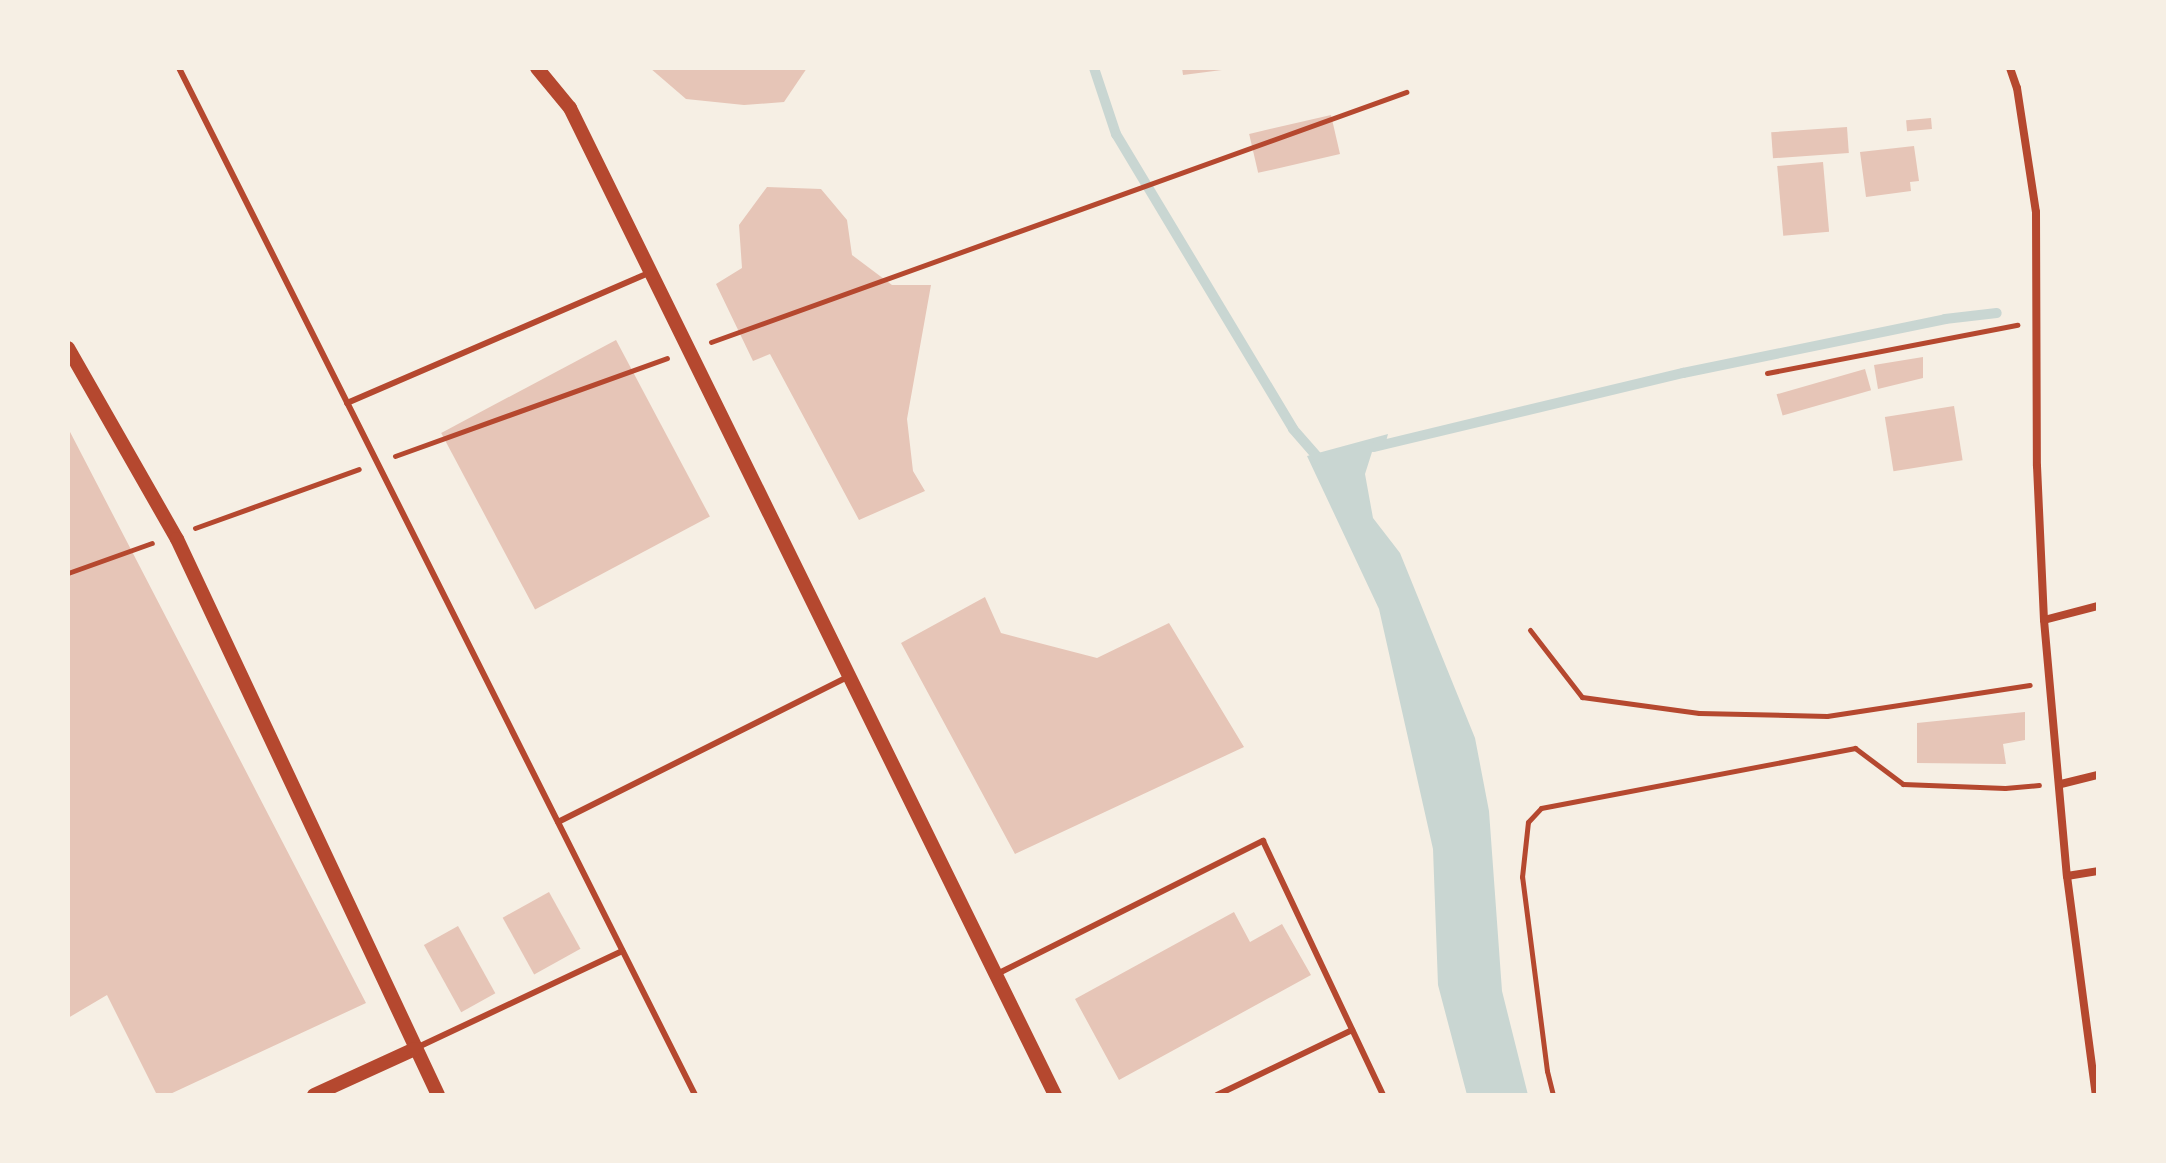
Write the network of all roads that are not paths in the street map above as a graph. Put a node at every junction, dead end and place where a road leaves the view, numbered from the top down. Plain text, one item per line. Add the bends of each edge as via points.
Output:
1 (179, 68) edge
2 (537, 68) edge
3 (2010, 68) edge
4 (649, 273) junction
5 (68, 348) edge
6 (347, 403) junction
7 (2098, 606) edge
8 (2044, 620) junction
9 (848, 677) junction
10 (2098, 775) edge
11 (2061, 784) junction
12 (558, 822) junction
13 (2098, 871) edge
14 (2067, 876) junction
15 (622, 951) junction
16 (995, 975) junction
17 (1352, 1030) junction
18 (415, 1049) junction
19 (314, 1095) edge
20 (438, 1095) edge
21 (695, 1095) edge
22 (1055, 1095) edge
23 (1217, 1095) edge
24 (1383, 1095) edge
25 (2096, 1095) edge

1 - 6 lane
2 - 4 street via 570,108
3 - 8 street via 2036,212
4 - 6 lane
4 - 9 street
5 - 18 street via 177,539
6 - 12 lane
7 - 8 street
8 - 11 street
9 - 12 lane
9 - 16 street
10 - 11 street
11 - 14 street
12 - 15 lane
13 - 14 street
14 - 25 street
15 - 18 lane
15 - 21 lane
16 - 17 lane via 1263,841
16 - 22 street
17 - 23 lane
17 - 24 lane
18 - 19 street
18 - 20 street

